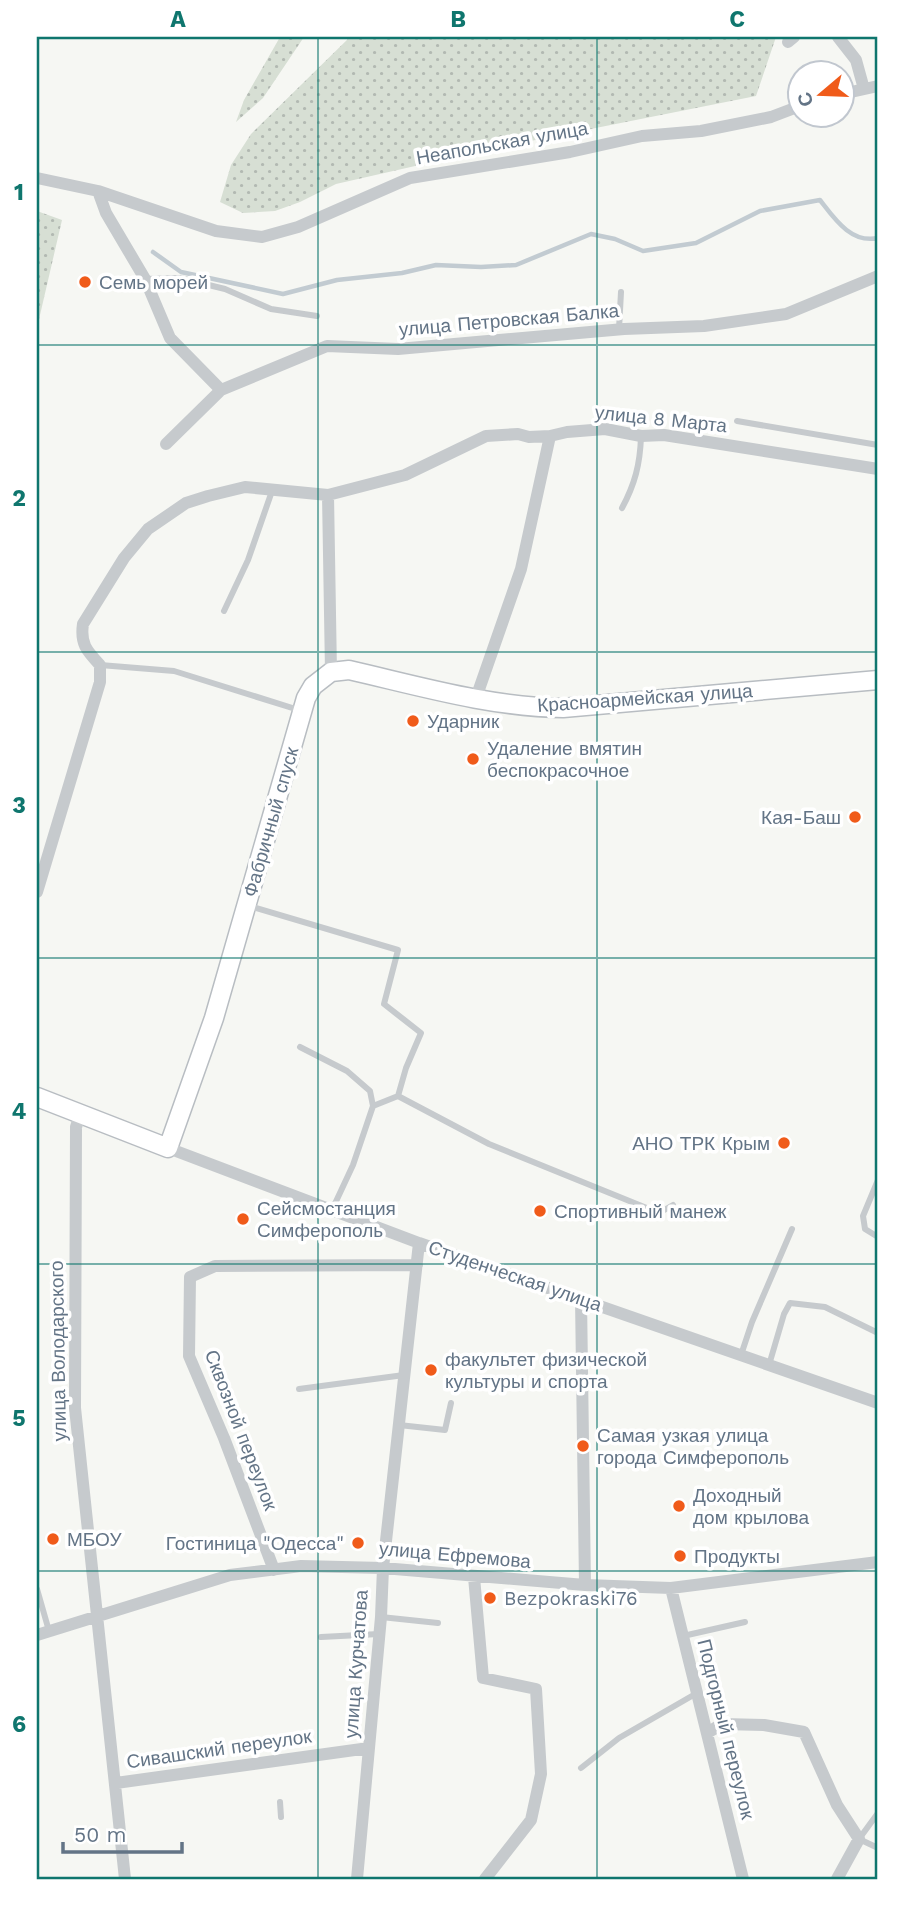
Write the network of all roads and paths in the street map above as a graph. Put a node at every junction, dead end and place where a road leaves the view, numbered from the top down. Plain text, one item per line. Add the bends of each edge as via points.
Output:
1 (838, 37) edge
2 (878, 86) edge
3 (864, 89) junction
4 (856, 91) edge
5 (786, 111) edge
6 (37, 178) edge
7 (98, 191) junction
8 (878, 276) edge
9 (145, 279) junction
10 (621, 292) dead end
11 (317, 317) dead end
12 (618, 330) junction
13 (222, 390) junction
14 (737, 421) dead end
15 (550, 436) junction
16 (641, 436) junction
17 (166, 444) dead end
18 (878, 445) edge
19 (878, 469) edge
20 (272, 491) junction
21 (328, 495) junction
22 (622, 508) dead end
23 (225, 611) dead end
24 (100, 664) junction
25 (331, 672) junction
26 (878, 680) edge
27 (476, 698) junction
28 (302, 711) junction
29 (37, 892) edge
30 (247, 905) junction
31 (300, 1047) dead end
32 (398, 1096) junction
33 (37, 1097) edge
34 (373, 1106) junction
35 (80, 1115) junction
36 (168, 1148) junction
37 (878, 1180) edge
38 (673, 1205) dead end
39 (332, 1210) junction
40 (792, 1229) dead end
41 (878, 1237) edge
42 (419, 1243) junction
43 (417, 1265) junction
44 (581, 1298) junction
45 (878, 1333) edge
46 (741, 1355) junction
47 (769, 1365) junction
48 (404, 1375) junction
49 (299, 1390) dead end
50 (451, 1403) dead end
51 (878, 1404) edge
52 (399, 1425) junction
53 (878, 1562) edge
54 (383, 1568) junction
55 (274, 1570) junction
56 (474, 1577) junction
57 (584, 1586) junction
58 (671, 1588) junction
59 (37, 1590) edge
60 (97, 1616) junction
61 (381, 1617) junction
62 (745, 1622) dead end
63 (439, 1623) dead end
64 (43, 1633) edge
65 (379, 1634) junction
66 (683, 1636) junction
67 (321, 1637) dead end
68 (697, 1693) junction
69 (707, 1733) junction
70 (369, 1748) junction
71 (581, 1768) dead end
72 (116, 1783) junction
73 (279, 1802) dead end
74 (878, 1813) edge
75 (281, 1817) dead end
76 (859, 1839) junction
77 (878, 1848) edge
78 (124, 1879) edge
79 (357, 1879) edge
80 (485, 1879) edge
81 (743, 1879) edge
82 (836, 1879) edge

1 - 3 street via 856,60
2 - 3 street
3 - 4 street
5 - 7 street, Неапольская улица via 713,128 642,136 410,178 298,228 262,237 216,231
6 - 7 street, Неапольская улица
7 - 9 street
8 - 12 street, улица Петровская Балка via 786,314 704,326
9 - 11 lane via 180,278 225,289 271,309
9 - 13 street via 170,338
10 - 12 lane
12 - 13 street, улица Петровская Балка via 398,349 327,346
13 - 17 street, улица Петровская Балка
14 - 18 lane
15 - 16 street, улица 8 Марта via 605,429
15 - 21 street, улица 8 Марта via 486,436 405,475
15 - 27 street via 521,569
16 - 19 street, улица 8 Марта via 664,435
16 - 22 lane via 640,464
20 - 21 street, улица 8 Марта
20 - 23 lane
20 - 24 street, улица 8 Марта via 245,487 208,496 186,503 148,528 83,624 84,648
21 - 25 street
24 - 28 lane via 174,671
24 - 29 street via 100,682
25 - 27 main road, Красноармейская улица via 349,670
25 - 28 main road, Фабричный спуск via 313,687
26 - 27 main road, Красноармейская улица via 563,708 532,708
28 - 30 main road, Фабричный спуск
30 - 32 lane via 398,950 384,1004 421,1033
30 - 36 main road, Фабричный спуск via 214,1018
31 - 34 lane via 347,1071 370,1091
32 - 34 lane
32 - 38 lane via 489,1144 659,1213
33 - 35 main road, Студенческая улица
34 - 39 lane
35 - 36 main road, Студенческая улица
35 - 60 street, улица Володарского via 76,1127 75,1408
36 - 39 street, Студенческая улица
37 - 41 lane via 863,1216 865,1229
39 - 42 street, Студенческая улица
40 - 46 lane
42 - 43 street, улица Курчатова
42 - 44 street, Студенческая улица
43 - 48 street, улица Курчатова
43 - 55 street, Сквозной переулок via 215,1266 190,1277 189,1356
44 - 46 street, Студенческая улица
44 - 57 street
45 - 47 lane via 825,1307 790,1303
46 - 47 street, Студенческая улица
47 - 51 street, Студенческая улица
48 - 49 lane
48 - 52 street, улица Курчатова
50 - 52 lane via 445,1430
52 - 54 street, улица Курчатова
53 - 58 street, улица Ефремова
54 - 55 street, улица Ефремова via 301,1566
54 - 56 street, улица Ефремова
54 - 61 street, улица Курчатова
55 - 60 street, улица Ефремова via 230,1575
56 - 57 street, улица Ефремова
56 - 80 street via 483,1678 536,1689 541,1773 531,1820
57 - 58 street, улица Ефремова
58 - 66 street, Подгорный переулок
59 - 64 lane
60 - 64 street, улица Ефремова
60 - 72 street, улица Володарского
61 - 63 lane
61 - 65 street, улица Курчатова
62 - 66 lane
65 - 67 lane
65 - 70 street, улица Курчатова
66 - 68 street, Подгорный переулок
68 - 69 street, Подгорный переулок
68 - 71 lane via 619,1738
69 - 76 street via 722,1724 804,1732 837,1805
69 - 81 street, Подгорный переулок
70 - 72 street, Сивашский переулок via 275,1766
70 - 79 street, улица Курчатова
72 - 78 street, улица Володарского
73 - 75 lane
74 - 76 lane
76 - 77 lane
76 - 82 street

